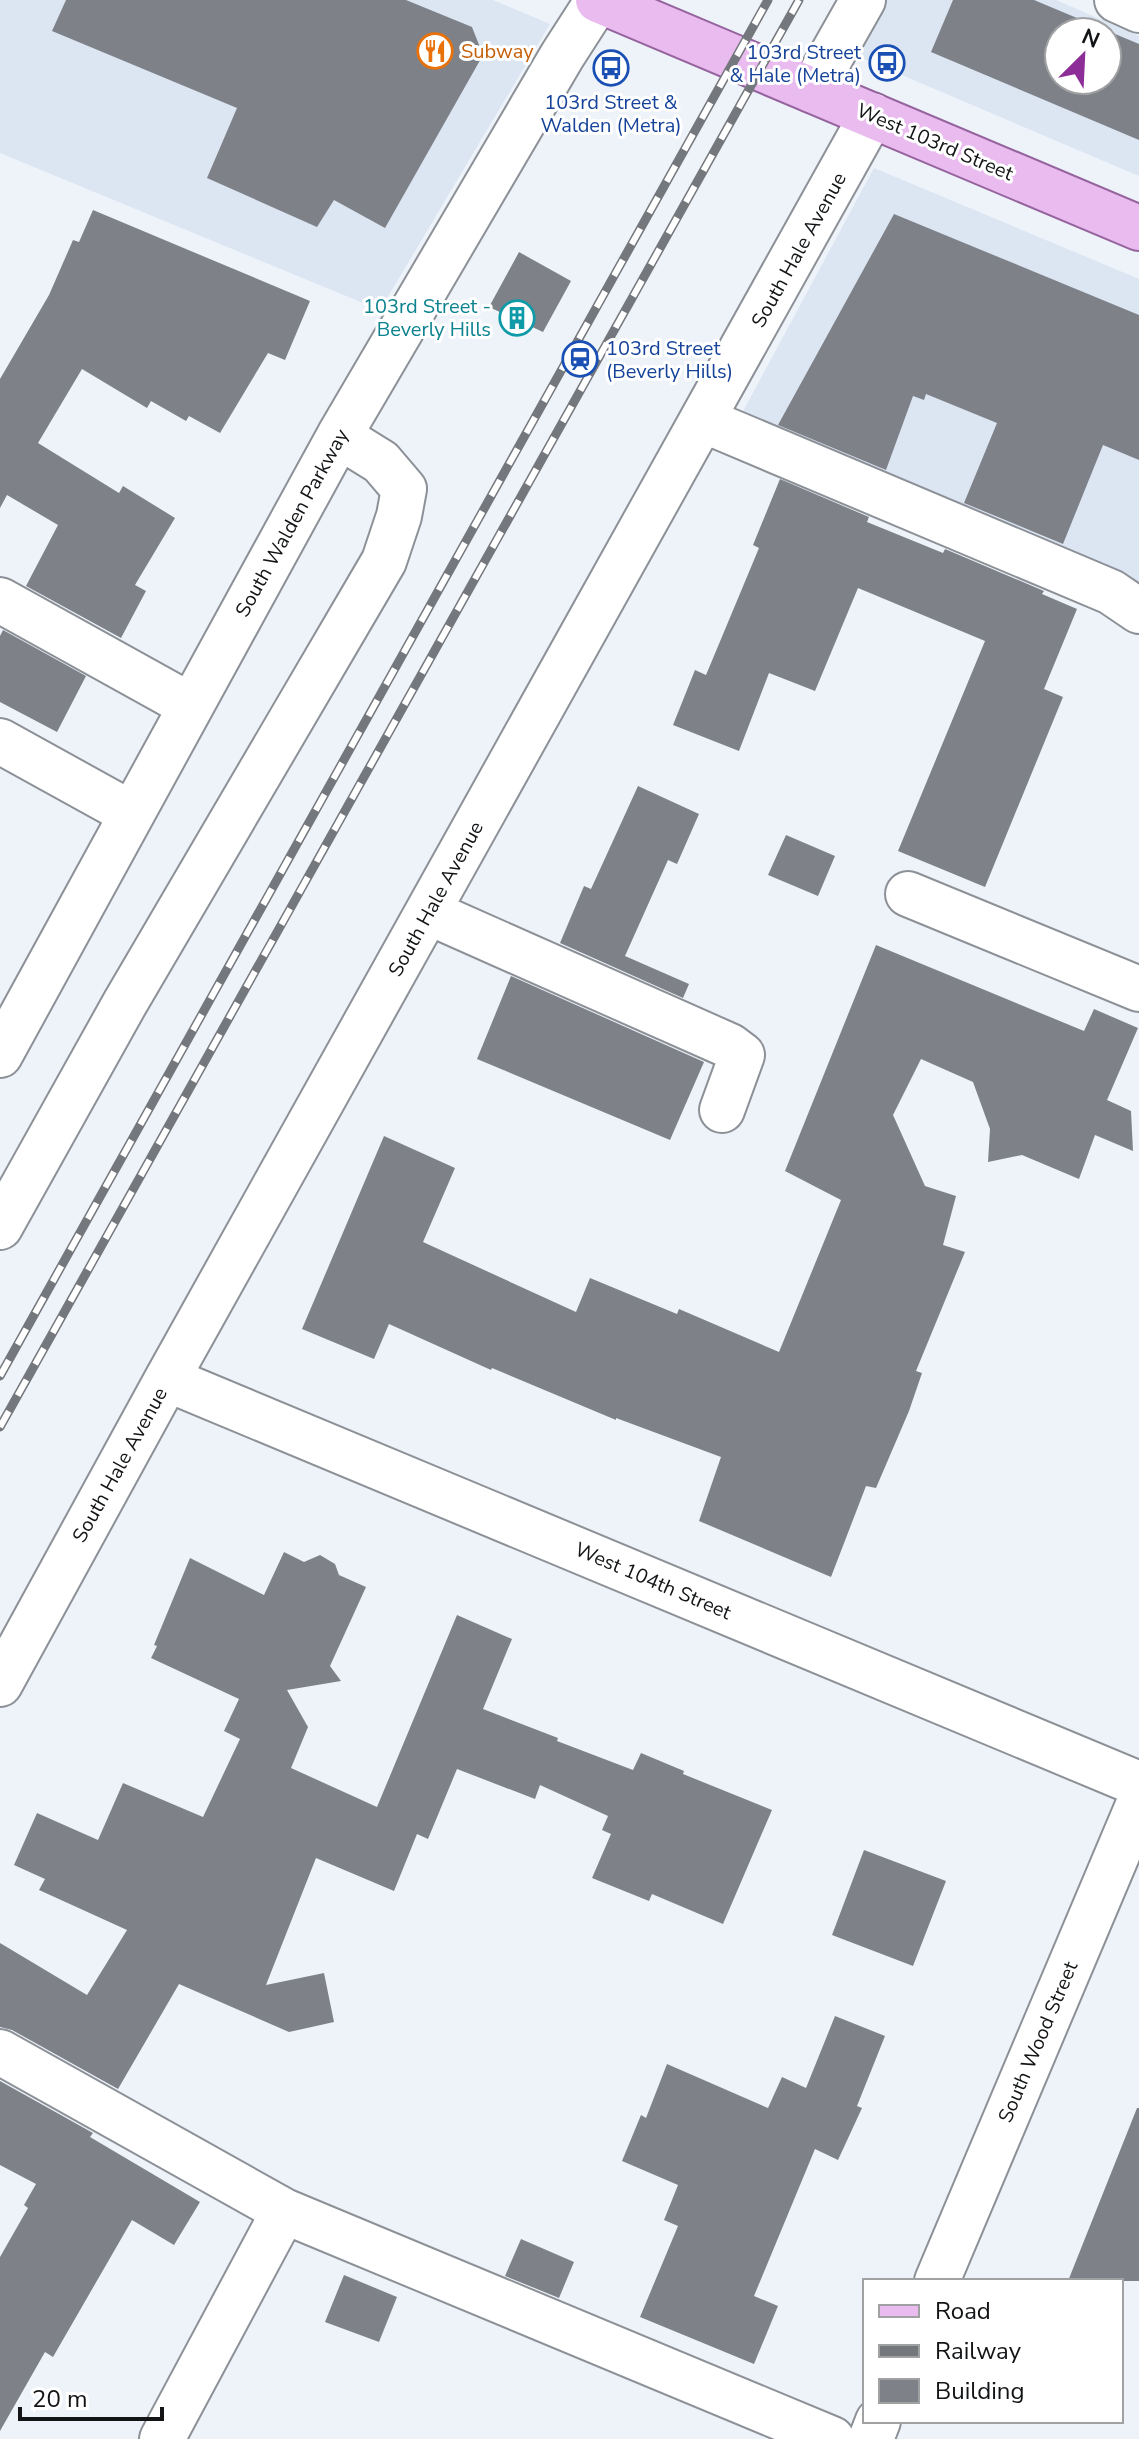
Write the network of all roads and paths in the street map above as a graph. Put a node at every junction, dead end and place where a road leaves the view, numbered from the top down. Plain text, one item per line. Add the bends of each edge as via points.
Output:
1 (598, 0) edge
2 (863, 0) edge
3 (1117, 0) edge
4 (1139, 10) edge
5 (812, 90) junction
6 (872, 115) junction
7 (1139, 228) edge
8 (703, 420) junction
9 (339, 436) junction
10 (0, 600) edge
11 (1139, 611) edge
12 (191, 706) junction
13 (0, 741) edge
14 (132, 814) junction
15 (908, 894) dead end
16 (428, 912) junction
17 (1139, 989) edge
18 (7, 1029) edge
19 (722, 1110) dead end
20 (0, 1227) edge
21 (167, 1379) junction
22 (0, 1684) edge
23 (1139, 1784) edge
24 (1139, 1803) edge
25 (0, 2052) edge
26 (284, 2211) junction
27 (938, 2279) edge
28 (162, 2439) edge
29 (832, 2439) edge

1 - 5 main road, West 103rd Street
1 - 9 street, South Walden Parkway
2 - 5 street
3 - 4 street
5 - 6 main road, West 103rd Street
6 - 7 main road, West 103rd Street
6 - 8 street, South Hale Avenue
8 - 11 street via 1111,592
8 - 16 street, South Hale Avenue
9 - 12 street, South Walden Parkway
9 - 20 street via 381,462 404,489 384,561
10 - 12 street
12 - 14 street, South Walden Parkway
13 - 14 street
14 - 18 street, South Walden Parkway
15 - 17 street
16 - 19 street via 730,1046 742,1055
16 - 21 street, South Hale Avenue
21 - 22 street, South Hale Avenue
21 - 23 street, West 104th Street
24 - 27 street, South Wood Street
25 - 26 street
26 - 28 street
26 - 29 street

